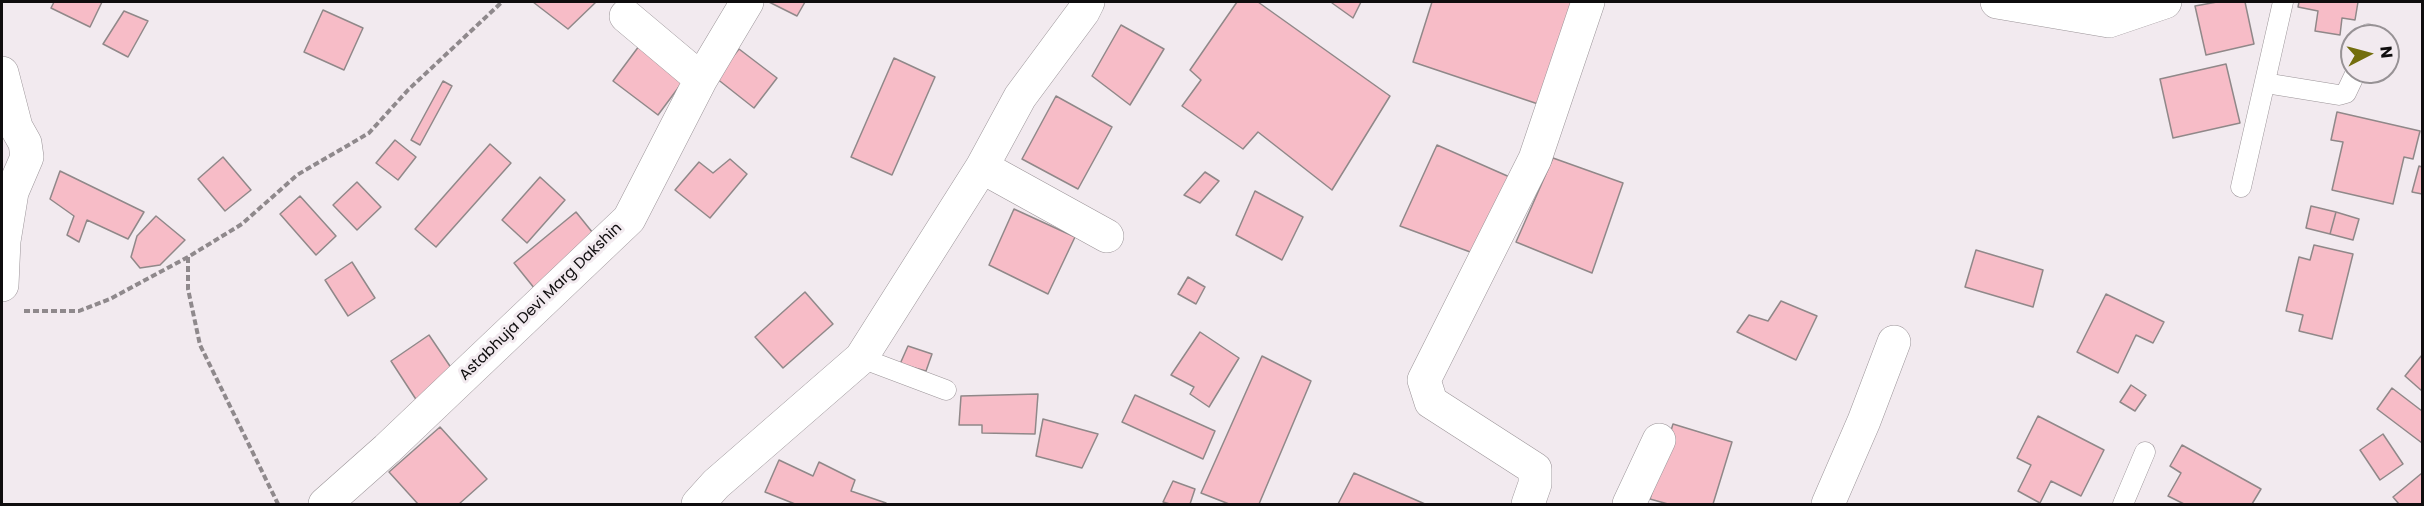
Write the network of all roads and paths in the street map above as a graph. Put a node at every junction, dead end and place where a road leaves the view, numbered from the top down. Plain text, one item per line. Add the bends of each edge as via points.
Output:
1 (502, 2) edge
2 (747, 2) edge
3 (1088, 2) edge
4 (1588, 2) edge
5 (1997, 2) edge
6 (2164, 2) edge
7 (2283, 2) edge
8 (2111, 11) edge
9 (627, 16) dead end
10 (2, 73) edge
11 (701, 79) junction
12 (2265, 83) junction
13 (2350, 84) edge
14 (982, 166) junction
15 (2241, 187) dead end
16 (1107, 236) dead end
17 (188, 257) junction
18 (7, 298) edge
19 (1894, 342) dead end
20 (861, 358) junction
21 (946, 390) dead end
22 (1659, 440) dead end
23 (2145, 452) dead end
24 (278, 504) edge
25 (325, 504) edge
26 (698, 504) edge
27 (1528, 504) edge
28 (1629, 504) edge
29 (1828, 504) edge
30 (2122, 504) edge

1 - 17 path via 408,90 369,133 297,175 242,224
2 - 11 street, Astabhuja Devi Marg Dakshin
3 - 14 street via 1020,97
4 - 27 street via 1535,159 1424,380 1431,402 1535,469
5 - 8 street
6 - 8 street
7 - 12 lane
9 - 11 street
10 - 18 street via 16,127 26,143 27,157 12,192 4,241
11 - 25 street, Astabhuja Devi Marg Dakshin via 629,219
12 - 13 lane via 2339,95 2346,93
12 - 15 lane
14 - 16 street
14 - 20 street
17 - 18 path via 110,299 79,311
17 - 24 path via 188,289 201,345
19 - 29 street
20 - 21 lane
20 - 26 street via 723,477
22 - 28 street
23 - 30 lane

